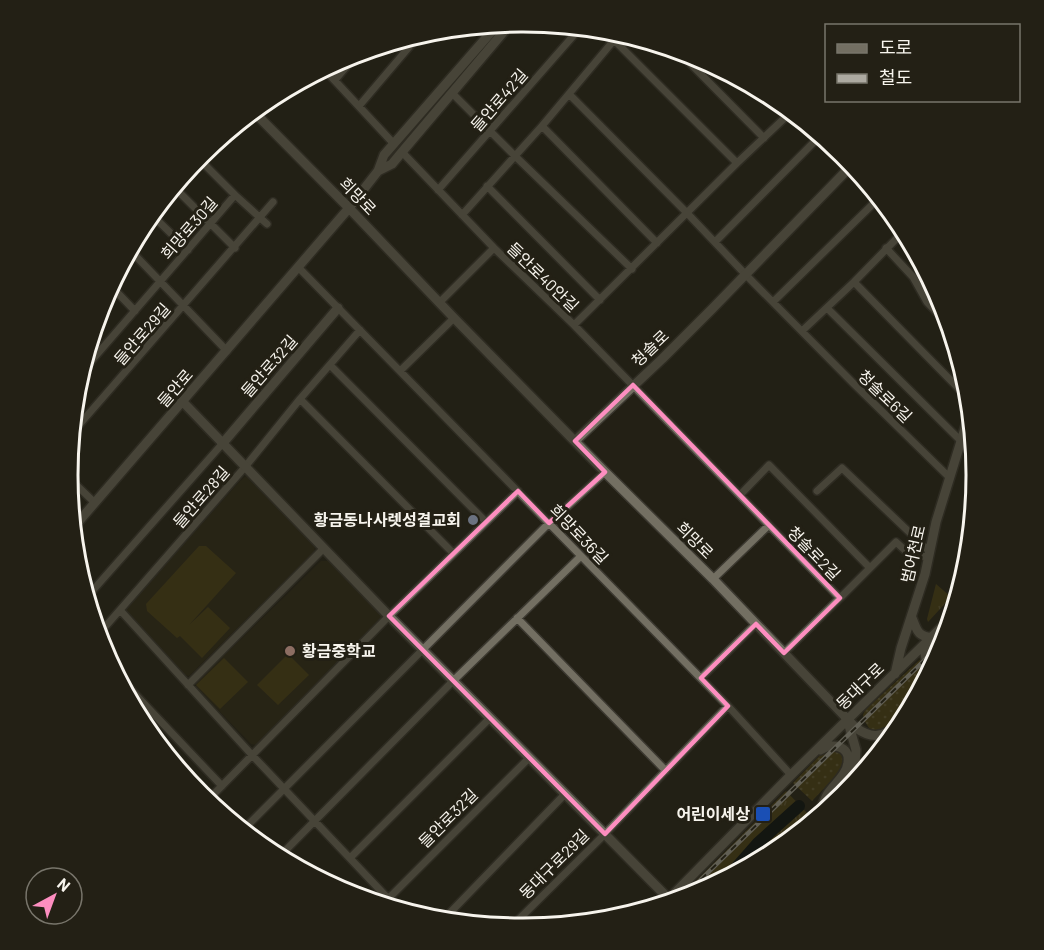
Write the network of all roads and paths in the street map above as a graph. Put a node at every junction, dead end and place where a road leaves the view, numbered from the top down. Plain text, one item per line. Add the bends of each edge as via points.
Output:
1 (491, 32) edge
2 (504, 32) edge
3 (574, 34) edge
4 (613, 41) edge
5 (616, 42) edge
6 (411, 46) edge
7 (692, 65) edge
8 (344, 68) edge
9 (330, 75) edge
10 (335, 80) junction
11 (452, 93) junction
12 (569, 94) junction
13 (359, 106) junction
14 (260, 118) edge
15 (785, 118) edge
16 (542, 126) junction
17 (490, 131) junction
18 (764, 138) junction
19 (814, 142) edge
20 (394, 144) junction
21 (402, 152) junction
22 (514, 155) junction
23 (737, 163) junction
24 (205, 165) edge
25 (378, 171) junction
26 (845, 172) edge
27 (487, 186) junction
28 (438, 190) junction
29 (180, 193) edge
30 (235, 195) junction
31 (273, 202) dead end
32 (873, 204) edge
33 (349, 208) junction
34 (687, 213) junction
35 (462, 215) junction
36 (260, 218) junction
37 (159, 221) edge
38 (210, 224) junction
39 (267, 224) dead end
40 (897, 238) edge
41 (715, 242) junction
42 (657, 243) junction
43 (235, 248) junction
44 (494, 248) junction
45 (886, 249) junction
46 (188, 250) junction
47 (136, 257) edge
48 (299, 268) junction
49 (632, 269) junction
50 (746, 275) junction
51 (160, 282) junction
52 (854, 282) junction
53 (118, 293) edge
54 (600, 300) junction
55 (772, 302) junction
56 (439, 303) junction
57 (184, 306) junction
58 (338, 308) junction
59 (827, 308) junction
60 (933, 309) edge
61 (135, 311) junction
62 (454, 318) junction
63 (574, 325) junction
64 (360, 330) junction
65 (802, 331) junction
66 (227, 351) junction
67 (95, 357) edge
68 (330, 365) junction
69 (400, 371) junction
70 (633, 385) junction
71 (957, 386) edge
72 (300, 399) junction
73 (183, 402) junction
74 (81, 422) edge
75 (964, 433) edge
76 (574, 441) junction
77 (961, 441) junction
78 (223, 443) junction
79 (245, 467) junction
80 (605, 472) junction
81 (950, 478) junction
82 (78, 487) edge
83 (518, 491) junction
84 (817, 491) dead end
85 (740, 495) junction
86 (95, 503) junction
87 (81, 519) edge
88 (486, 522) junction
89 (549, 523) junction
90 (769, 525) junction
91 (324, 548) junction
92 (453, 553) junction
93 (929, 554) junction
94 (581, 556) junction
95 (870, 568) junction
96 (713, 579) junction
97 (94, 589) edge
98 (840, 598) junction
99 (120, 610) junction
100 (389, 616) junction
101 (518, 618) junction
102 (912, 618) junction
103 (756, 624) junction
104 (105, 627) edge
105 (937, 632) edge
106 (930, 639) junction
107 (423, 650) junction
108 (784, 653) junction
109 (926, 658) edge
110 (895, 674) junction
111 (701, 678) junction
112 (453, 681) junction
113 (188, 684) junction
114 (139, 698) edge
115 (728, 706) junction
116 (490, 718) junction
117 (847, 720) junction
118 (881, 735) edge
119 (252, 755) junction
120 (809, 757) junction
121 (529, 758) junction
122 (854, 769) edge
123 (666, 771) junction
124 (791, 775) junction
125 (222, 786) junction
126 (284, 788) junction
127 (214, 794) edge
128 (565, 794) junction
129 (827, 797) edge
130 (315, 821) junction
131 (249, 824) edge
132 (605, 834) junction
133 (286, 850) edge
134 (350, 858) junction
135 (677, 890) edge
136 (661, 896) edge
137 (386, 897) edge
138 (389, 898) edge
139 (450, 913) edge
140 (520, 918) edge

1 - 20 street, 들안로
2 - 11 street, 들안로
3 - 17 street, 들안로42길
4 - 12 street
5 - 23 street
6 - 13 street
7 - 18 street
8 - 10 street
9 - 10 street
10 - 13 street
11 - 17 street
11 - 21 street, 들안로
12 - 16 street
12 - 34 street
13 - 20 street
14 - 33 street, 희망로
15 - 18 street
16 - 22 street
16 - 42 street
17 - 22 street
17 - 28 street, 들안로42길
18 - 23 street
19 - 41 street
20 - 25 street, 들안로
21 - 25 street, 들안로 via 392,164
21 - 28 street
22 - 27 street
22 - 49 street
23 - 34 street
24 - 30 street, 희망로30길
25 - 33 street, 들안로
26 - 50 street, 청솔로
27 - 35 street
27 - 54 street, 들안로40안길
28 - 35 street
29 - 38 street
30 - 36 street
30 - 38 street, 희망로30길
31 - 36 street, 들안로29길
32 - 55 street
33 - 48 street, 들안로
33 - 56 street, 희망로
34 - 41 street
34 - 42 street
35 - 44 street, 들안로40안길
36 - 39 street
36 - 43 street, 들안로29길
37 - 46 street
38 - 43 street
38 - 46 street, 희망로30길
40 - 45 street
41 - 50 street
42 - 49 street
43 - 57 street, 들안로29길
44 - 56 street
44 - 63 street, 들안로40안길
45 - 52 street
45 - 60 street via 913,277
46 - 51 street, 희망로30길
47 - 51 street
48 - 58 street
48 - 66 street, 들안로
49 - 54 street
50 - 55 street, 청솔로6길
50 - 70 street, 청솔로
51 - 57 street
51 - 61 street, 희망로30길
52 - 59 street
52 - 71 street
53 - 61 street
54 - 63 street
55 - 65 street, 청솔로6길
56 - 62 street, 희망로
57 - 66 street
57 - 74 street, 들안로29길
58 - 64 street
58 - 78 street, 들안로32길
59 - 65 street
59 - 77 street
61 - 67 street, 희망로30길
62 - 69 street
62 - 76 street, 희망로
63 - 70 street, 들안로40안길
64 - 68 street, 들안로28길
64 - 69 street
65 - 81 street, 청솔로6길
66 - 73 street, 들안로
68 - 72 street, 들안로28길
68 - 88 street
69 - 83 street, 희망로36길
70 - 76 street, 청솔로
70 - 85 street, 청솔로2길
72 - 79 street, 들안로28길
72 - 92 street
73 - 78 street
73 - 86 street, 들안로
75 - 77 street, 범어천로
76 - 80 street, 희망로
77 - 81 street, 범어천로
78 - 79 street
78 - 97 street, 들안로28길
79 - 91 street
79 - 99 street, 들안로28길
80 - 89 street
80 - 96 street, 희망로
81 - 93 street, 범어천로
82 - 86 street
83 - 88 street
83 - 89 street, 희망로36길
84 - 93 street via 842,468
85 - 90 street, 청솔로2길
85 - 95 street, 청솔로2길 via 769,465
86 - 87 street, 들안로
88 - 92 street
89 - 94 street, 희망로36길
89 - 107 street
90 - 96 street, 희망로
90 - 98 street, 청솔로2길
91 - 100 street
91 - 113 street
92 - 100 street
93 - 95 street, 청솔로2길 via 909,554 896,542
93 - 102 street, 범어천로
94 - 101 street
94 - 111 street, 희망로36길
95 - 98 street, 청솔로2길
96 - 103 street, 희망로
98 - 108 street
99 - 104 street, 들안로28길
99 - 113 street
100 - 107 street
100 - 119 street
101 - 112 street
101 - 123 street
102 - 106 street via 919,634
102 - 110 street, 범어천로
103 - 108 street, 희망로
103 - 111 street
105 - 106 street, 동대구로
106 - 109 street
106 - 110 street, 동대구로
107 - 112 street
107 - 126 street
108 - 117 street, 희망로
110 - 117 street, 동대구로
111 - 115 street, 희망로36길
112 - 116 street
112 - 130 street
113 - 119 street
114 - 125 street
115 - 123 street
115 - 124 street
116 - 121 street
116 - 134 street
117 - 118 street via 865,734
117 - 120 street, 동대구로
117 - 122 street via 855,743
119 - 125 street
119 - 126 street
120 - 124 street, 동대구로
120 - 129 street via 831,745 841,747 848,757 846,769
121 - 128 street
121 - 138 street, 들안로32길
123 - 132 street
124 - 135 street, 동대구로
125 - 127 street
126 - 130 street
126 - 131 street
128 - 132 street
128 - 139 street
130 - 133 street
130 - 134 street
132 - 136 street, 동대구로29길
132 - 140 street, 동대구로29길
134 - 137 street

